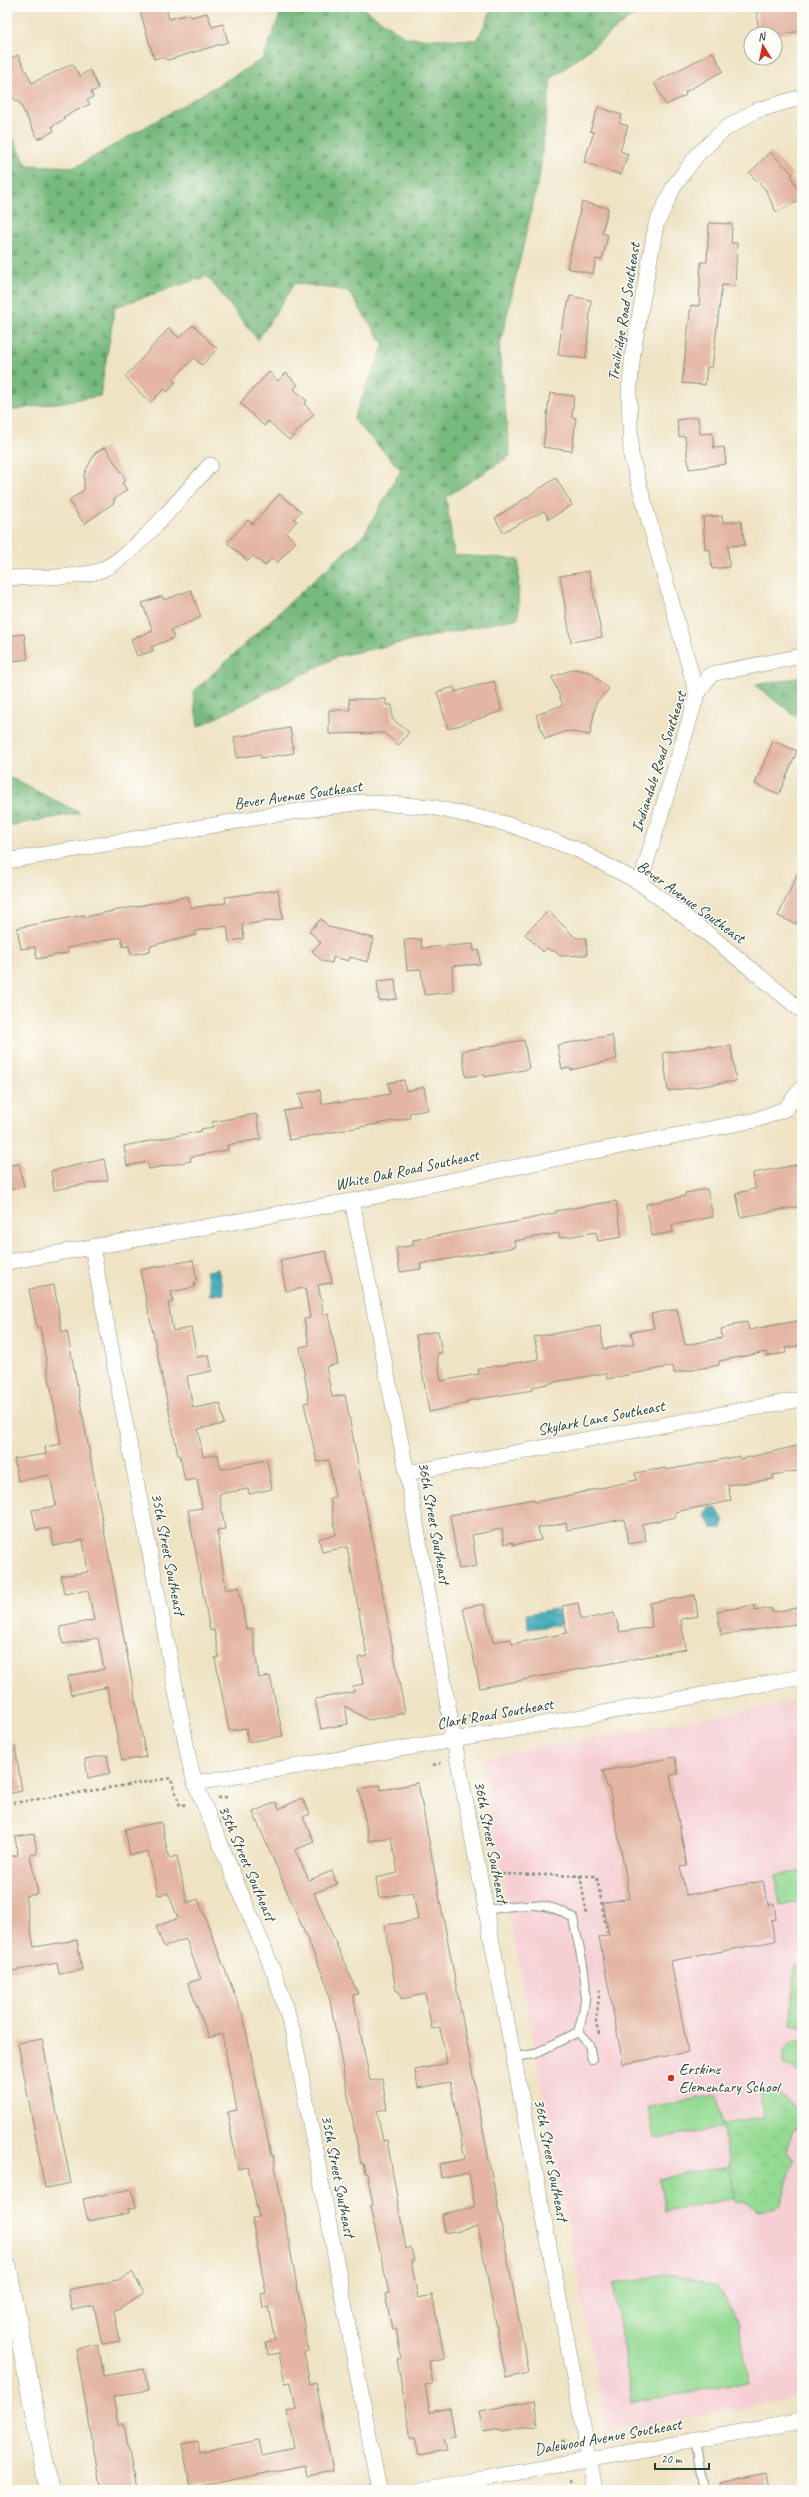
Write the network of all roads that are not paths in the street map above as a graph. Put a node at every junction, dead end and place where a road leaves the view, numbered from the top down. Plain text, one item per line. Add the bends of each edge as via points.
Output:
1 (802, 97) edge
2 (210, 465) dead end
3 (7, 578) edge
4 (802, 656) edge
5 (697, 695) junction
6 (7, 861) edge
7 (640, 883) junction
8 (802, 1011) edge
9 (802, 1088) edge
10 (352, 1201) junction
11 (92, 1247) junction
12 (7, 1262) edge
13 (802, 1399) edge
14 (406, 1473) junction
15 (802, 1677) edge
16 (454, 1740) junction
17 (195, 1783) junction
18 (486, 1910) junction
19 (578, 2032) junction
20 (514, 2058) junction
21 (592, 2059) dead end
22 (7, 2266) edge
23 (801, 2425) edge
24 (695, 2440) junction
25 (589, 2459) junction
26 (49, 2490) edge
27 (379, 2490) edge
28 (421, 2490) edge
29 (594, 2490) edge
30 (704, 2490) edge

1 - 5 street, Trailridge Road Southeast via 755,111 726,129 698,154 674,186 656,225 632,352 629,393 632,455
2 - 3 street via 134,548 101,570 60,576
4 - 5 street, Indiandale Road Southeast via 711,674
5 - 7 street, Indiandale Road Southeast
6 - 7 street, Bever Avenue Southeast via 277,814 362,802 432,807 511,825 578,850
7 - 8 street, Bever Avenue Southeast via 712,937
9 - 10 street, White Oak Road Southeast via 785,1109 756,1120
10 - 11 street, White Oak Road Southeast
10 - 14 street, 36th Street Southeast
11 - 12 street, White Oak Road Southeast
11 - 17 street, 35th Street Southeast
13 - 14 street, Skylark Lane Southeast
14 - 16 street, 36th Street Southeast
15 - 16 street, Clark Road Southeast
16 - 17 street, Clark Road Southeast
16 - 18 street, 36th Street Southeast
17 - 27 street, 35th Street Southeast via 275,1975 293,2032
18 - 19 lane via 542,1904 560,1909 573,1918 587,1986 586,2009
18 - 20 street, 36th Street Southeast
19 - 20 lane via 534,2054
19 - 21 lane via 589,2044
20 - 25 street, 36th Street Southeast
22 - 26 street
23 - 24 street, Dalewood Avenue Southeast
24 - 25 street, Dalewood Avenue Southeast
24 - 30 lane
25 - 28 street, Dalewood Avenue Southeast
25 - 29 street, 36th Street Southeast

